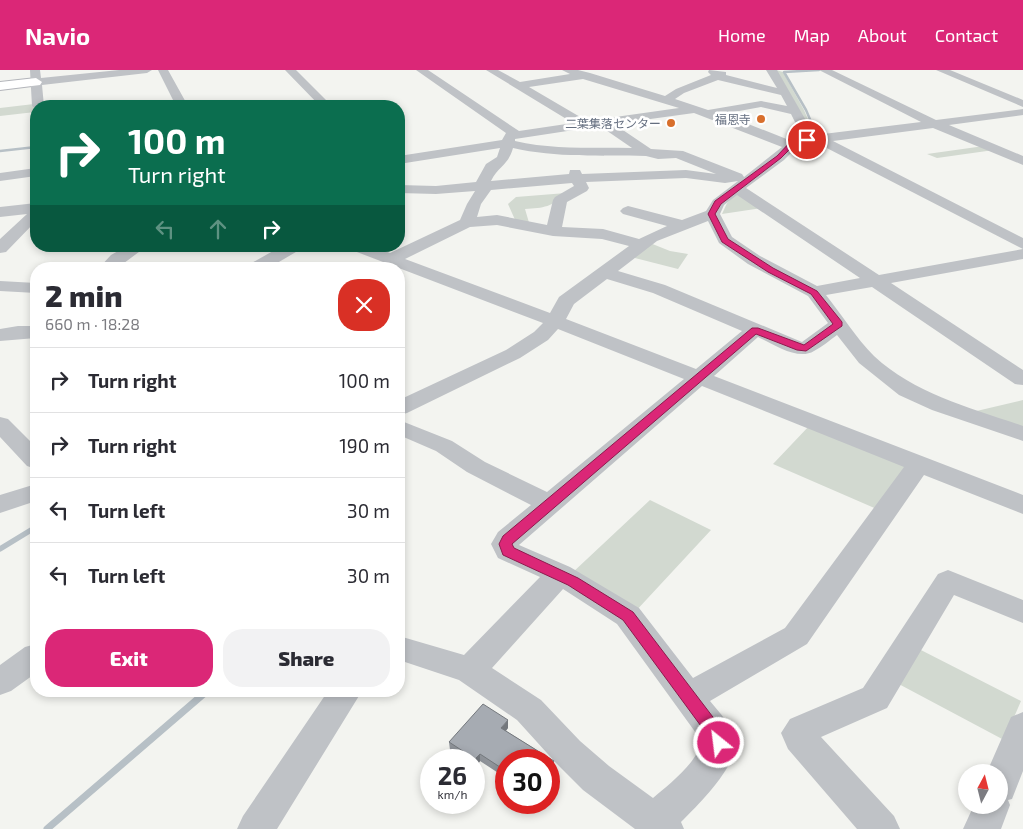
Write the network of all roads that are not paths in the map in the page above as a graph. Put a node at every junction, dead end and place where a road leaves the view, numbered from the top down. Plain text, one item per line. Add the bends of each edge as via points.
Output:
1 (147, 70) edge
2 (163, 70) edge
3 (290, 70) edge
4 (421, 70) edge
5 (491, 70) edge
6 (567, 70) edge
7 (607, 70) edge
8 (700, 70) edge
9 (771, 70) edge
10 (824, 70) edge
11 (941, 70) edge
12 (958, 70) edge
13 (717, 73) edge
14 (584, 75) junction
15 (36, 76) edge
16 (0, 86) edge
17 (518, 86) junction
18 (785, 93) junction
19 (1023, 96) edge
20 (38, 100) edge
21 (179, 100) edge
22 (320, 100) edge
23 (666, 101) junction
24 (1023, 104) edge
25 (694, 109) junction
26 (795, 111) junction
27 (1023, 112) edge
28 (709, 113) junction
29 (603, 122) junction
30 (935, 124) junction
31 (585, 125) junction
32 (513, 139) junction
33 (819, 139) junction
34 (792, 143) junction
35 (567, 150) junction
36 (646, 152) junction
37 (405, 159) edge
38 (1023, 161) edge
39 (30, 173) edge
40 (0, 178) edge
41 (577, 178) junction
42 (405, 186) edge
43 (486, 186) junction
44 (736, 188) junction
45 (30, 209) edge
46 (628, 211) dead end
47 (0, 212) edge
48 (712, 214) junction
49 (30, 219) edge
50 (467, 223) junction
51 (681, 225) junction
52 (553, 231) junction
53 (1023, 244) edge
54 (642, 245) junction
55 (0, 248) edge
56 (129, 252) edge
57 (284, 252) edge
58 (368, 252) edge
59 (1023, 254) edge
60 (114, 262) edge
61 (266, 262) edge
62 (391, 262) edge
63 (395, 262) edge
64 (405, 267) edge
65 (604, 272) junction
66 (876, 281) junction
67 (0, 286) edge
68 (30, 288) edge
69 (814, 292) junction
70 (555, 321) junction
71 (839, 324) junction
72 (755, 330) junction
73 (30, 332) edge
74 (0, 336) edge
75 (700, 378) junction
76 (1023, 379) edge
77 (405, 405) edge
78 (0, 424) edge
79 (405, 430) edge
80 (1023, 434) edge
81 (30, 455) edge
82 (919, 464) junction
83 (30, 494) edge
84 (0, 504) edge
85 (550, 504) junction
86 (1023, 505) edge
87 (560, 574) junction
88 (1023, 612) edge
89 (405, 650) edge
90 (30, 660) edge
91 (470, 670) junction
92 (0, 682) edge
93 (342, 697) edge
94 (688, 697) junction
95 (1023, 727) edge
96 (1008, 764) edge
97 (988, 814) edge
98 (660, 825) edge
99 (256, 829) edge
100 (881, 829) edge
101 (982, 829) edge

1 - 15 street
2 - 21 street
3 - 22 street
4 - 32 street
5 - 17 street
6 - 14 street
7 - 14 street
8 - 13 street
9 - 18 street
10 - 30 street
11 - 24 street
12 - 19 street
13 - 18 street
13 - 23 street
14 - 17 street
14 - 23 street
15 - 16 main road
15 - 20 street
17 - 31 street
18 - 26 street
23 - 25 street
25 - 28 street
25 - 29 street
26 - 28 street via 761,104
26 - 34 street via 803,133
27 - 30 street
28 - 34 street via 765,137
29 - 31 street
29 - 36 street
30 - 33 street
30 - 38 street
31 - 32 street
32 - 35 street via 534,149
32 - 37 street
32 - 43 street via 503,159 491,167 483,182
33 - 34 street
33 - 53 street
34 - 44 street via 779,157
35 - 36 street
35 - 41 street
36 - 41 street via 678,154 736,177 686,174
39 - 40 street
41 - 43 street
41 - 52 street via 582,188 560,200
42 - 43 street
43 - 50 street
44 - 48 street via 718,202
44 - 66 street
45 - 47 street
46 - 51 street
48 - 51 street
48 - 69 street via 725,240 770,270
49 - 55 street
50 - 52 street via 497,220
50 - 63 street
51 - 54 street
52 - 54 street via 603,234
54 - 65 street
56 - 60 street
57 - 61 street
58 - 62 street
59 - 66 street
64 - 70 street
65 - 70 street via 566,301
65 - 72 street via 659,289
66 - 69 street
66 - 76 street
67 - 68 street
69 - 71 street
70 - 75 street
70 - 77 street via 541,336 513,354
71 - 72 street via 806,348
71 - 80 street via 866,359 907,390
72 - 75 street
73 - 74 street
75 - 82 street
75 - 85 street
78 - 81 street
79 - 85 street via 444,446 476,467
82 - 86 street
82 - 94 street via 796,636
83 - 84 street
85 - 87 street via 505,544 508,551
87 - 91 street
87 - 94 street via 628,616
88 - 100 street via 948,581 875,698 798,733
89 - 91 street
90 - 92 street
91 - 98 street via 529,710 596,778
93 - 99 street
94 - 98 street via 716,734 719,743 715,756
95 - 96 street
97 - 101 street

